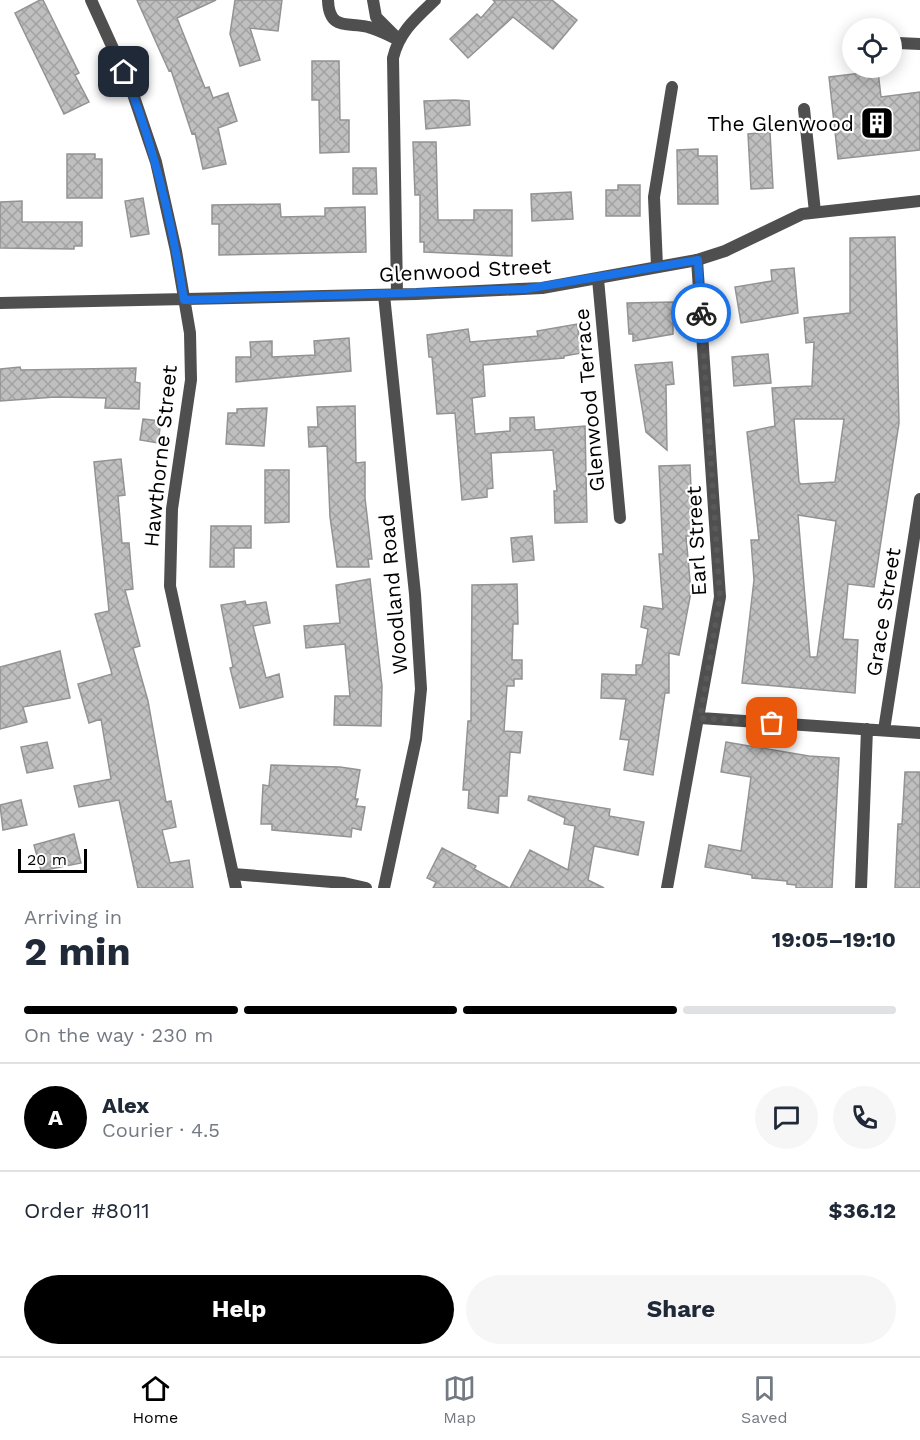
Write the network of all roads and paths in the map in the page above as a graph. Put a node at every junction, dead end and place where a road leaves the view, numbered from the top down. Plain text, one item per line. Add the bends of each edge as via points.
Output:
1 (91, 0) edge
2 (328, 0) edge
3 (373, 0) edge
4 (435, 0) edge
5 (399, 40) junction
6 (902, 43) edge
7 (920, 44) edge
8 (672, 87) dead end
9 (804, 109) dead end
10 (920, 201) edge
11 (815, 212) junction
12 (698, 260) junction
13 (657, 266) junction
14 (598, 279) junction
15 (397, 294) junction
16 (384, 295) junction
17 (184, 300) junction
18 (0, 303) edge
19 (920, 499) edge
20 (620, 518) dead end
21 (700, 718) junction
22 (867, 729) junction
23 (884, 730) junction
24 (920, 733) edge
25 (233, 874) junction
26 (236, 888) edge
27 (366, 888) edge
28 (384, 888) edge
29 (667, 888) edge
30 (861, 888) edge

1 - 17 street, Hawthorne Street via 130,88 156,162
2 - 5 street via 330,14 342,24 369,27
3 - 5 street via 376,17
4 - 5 street
5 - 15 street via 392,76
6 - 7 street
8 - 13 street via 654,196
9 - 11 street
10 - 11 street, Glenwood Street
11 - 12 street, Glenwood Street via 795,216
12 - 13 street, Glenwood Street
12 - 21 street, Earl Street via 720,590
13 - 14 street, Glenwood Street
14 - 15 street, Glenwood Street via 526,289
14 - 20 street, Glenwood Terrace
15 - 16 street, Glenwood Street
16 - 17 street, Glenwood Street
16 - 28 street, Woodland Road via 421,689 416,739
17 - 18 street, Glenwood Street
17 - 25 street, Hawthorne Street via 190,333 191,380 172,509 170,586
19 - 23 street, Grace Street
21 - 22 street
21 - 29 street, Earl Street
22 - 23 street
22 - 30 street
23 - 24 street
25 - 26 street, Hawthorne Street
25 - 27 street via 344,882

